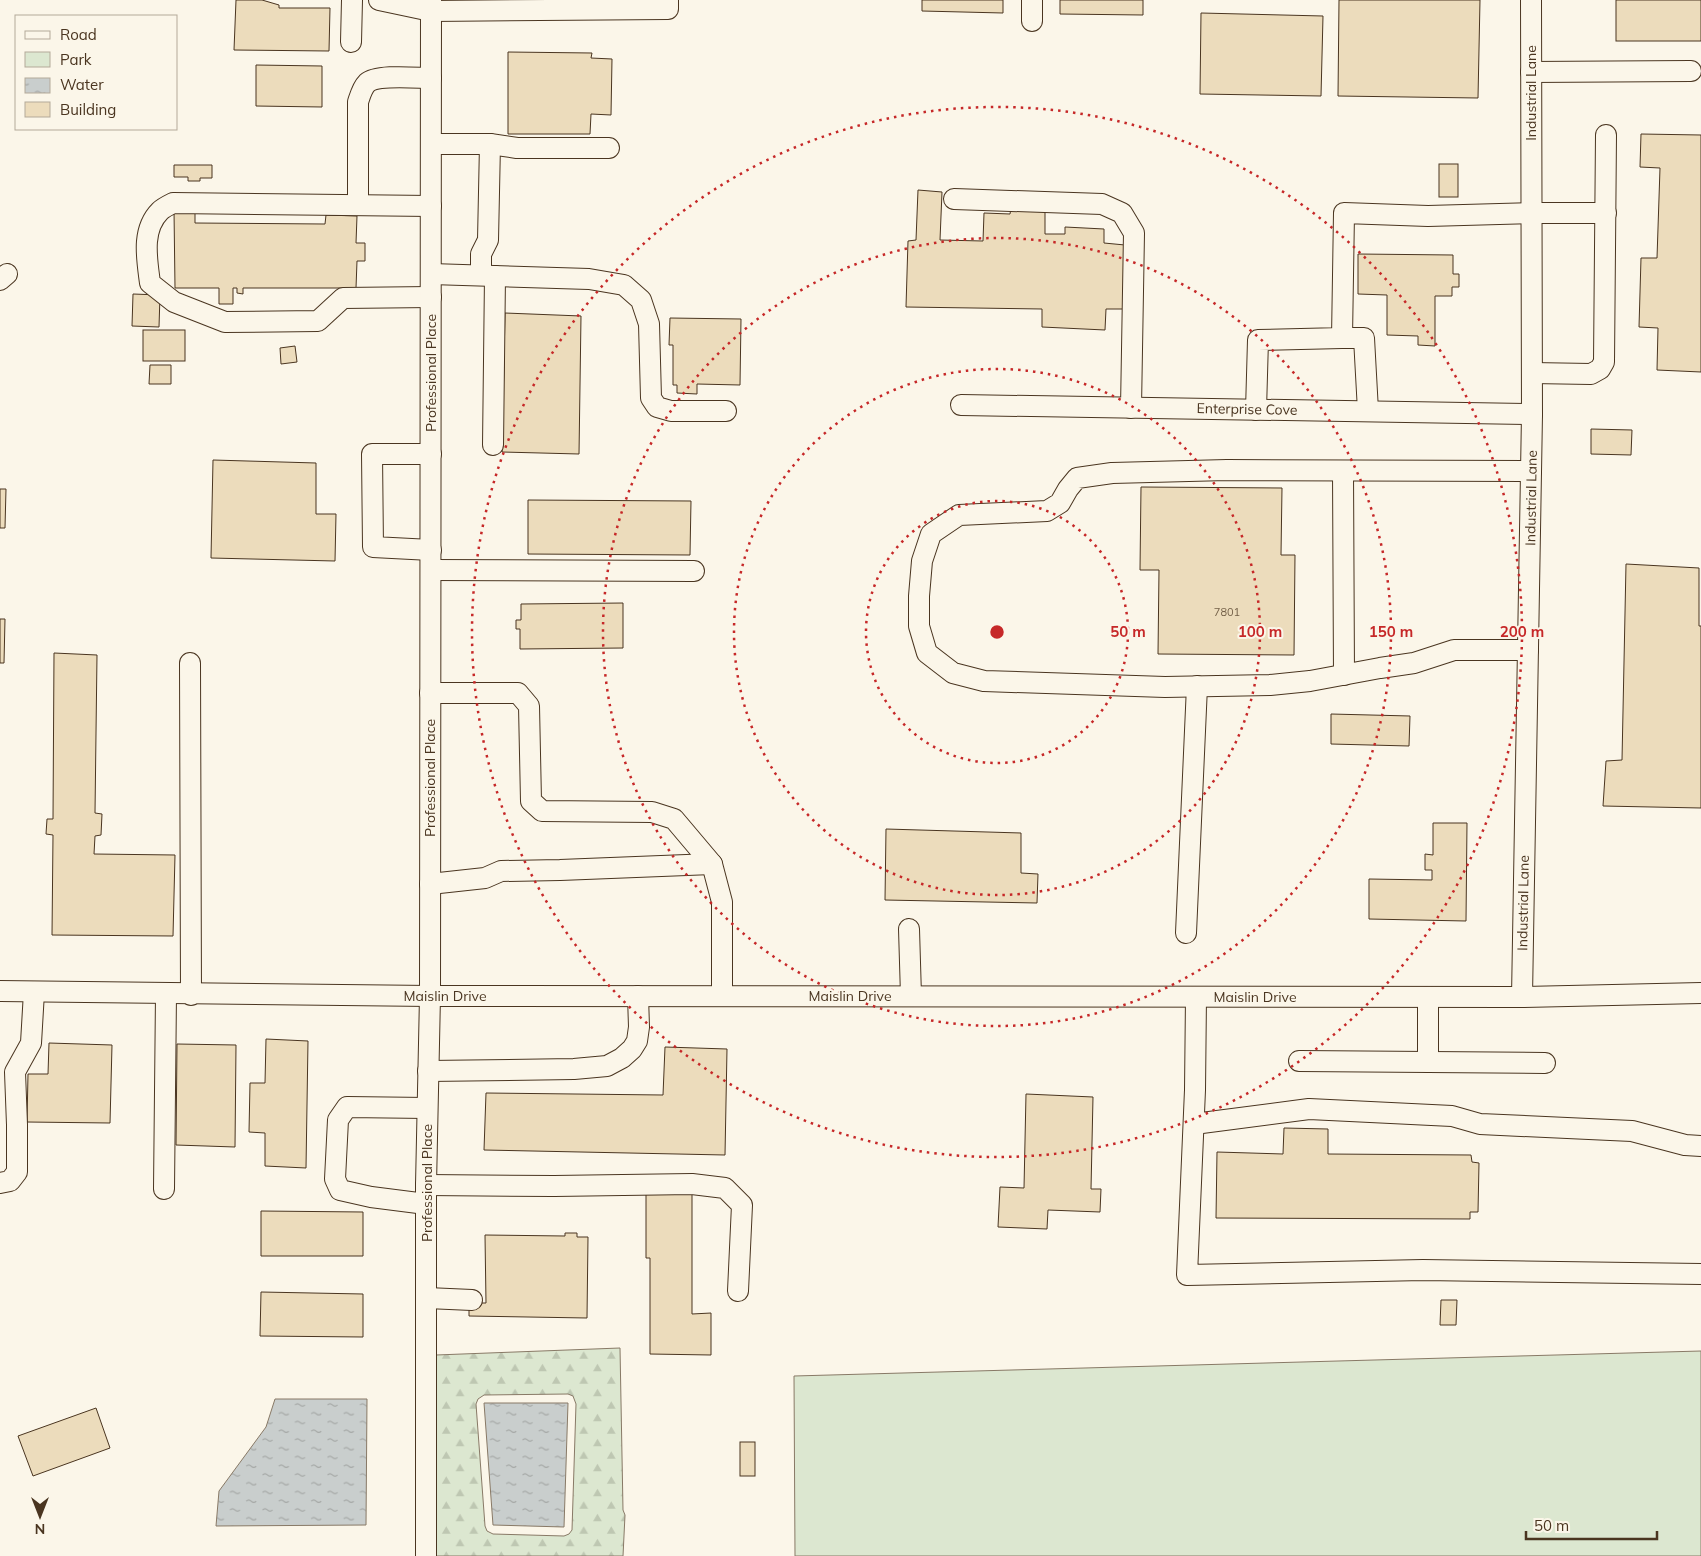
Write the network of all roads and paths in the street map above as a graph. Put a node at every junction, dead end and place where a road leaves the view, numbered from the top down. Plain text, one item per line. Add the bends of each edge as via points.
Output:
1 (352, 0) edge
2 (379, 0) edge
3 (668, 0) edge
4 (1032, 0) edge
5 (1531, 0) edge
6 (428, 4) edge
7 (1032, 21) dead end
8 (351, 42) dead end
9 (1691, 71) dead end
10 (1531, 72) junction
11 (431, 78) junction
12 (1606, 135) dead end
13 (431, 144) junction
14 (490, 144) junction
15 (609, 148) dead end
16 (954, 199) dead end
17 (358, 205) junction
18 (431, 206) junction
19 (1532, 213) junction
20 (1606, 213) junction
21 (431, 274) junction
22 (488, 276) junction
23 (431, 298) junction
24 (1342, 338) junction
25 (1532, 373) junction
26 (961, 405) dead end
27 (1132, 408) junction
28 (1256, 410) junction
29 (726, 411) dead end
30 (1368, 411) junction
31 (1532, 414) junction
32 (493, 445) dead end
33 (431, 454) junction
34 (1343, 471) junction
35 (1531, 471) junction
36 (431, 550) junction
37 (431, 570) junction
38 (694, 571) dead end
39 (1528, 650) junction
40 (190, 663) dead end
41 (1344, 675) junction
42 (1197, 686) junction
43 (430, 693) junction
44 (712, 864) junction
45 (430, 884) junction
46 (909, 930) dead end
47 (1186, 933) dead end
48 (0, 991) edge
49 (34, 992) junction
50 (1701, 993) edge
51 (166, 994) junction
52 (190, 995) junction
53 (430, 996) junction
54 (638, 996) junction
55 (722, 996) junction
56 (911, 996) junction
57 (1196, 997) junction
58 (1428, 997) junction
59 (1522, 997) junction
60 (1298, 1061) dead end
61 (1428, 1062) junction
62 (1545, 1063) dead end
63 (428, 1071) junction
64 (427, 1108) junction
65 (1194, 1124) junction
66 (1701, 1146) edge
67 (0, 1183) edge
68 (164, 1189) dead end
69 (426, 1194) junction
70 (1701, 1274) edge
71 (738, 1291) dead end
72 (427, 1298) junction
73 (472, 1300) dead end
74 (426, 1556) edge

1 - 8 street
2 - 6 street
3 - 6 street via 668,9
4 - 7 street
5 - 10 street, Industrial Lane
6 - 11 street, Professional Place
9 - 10 street
10 - 19 street, Industrial Lane
11 - 13 street, Professional Place
11 - 17 street via 377,78 367,83 361,92 358,102
12 - 20 street
13 - 14 street
13 - 18 street, Professional Place
14 - 15 street via 517,148
14 - 22 street via 488,240 481,254
16 - 27 street via 1102,204 1122,213 1134,233
17 - 18 street
17 - 23 street via 173,203 160,210 146,238 150,283 174,302 225,322 318,321 343,298
18 - 21 street, Professional Place
19 - 20 street
19 - 24 street via 1428,216 1344,213
19 - 25 street, Industrial Lane
20 - 25 street via 1604,362 1591,374
21 - 22 street
21 - 23 street, Professional Place
22 - 29 street via 590,279 624,285 641,300 649,324 651,398 657,408
22 - 32 street
23 - 33 street, Professional Place
24 - 28 street via 1258,340
24 - 30 street via 1364,338
25 - 31 street, Industrial Lane
26 - 27 street, Enterprise Cove
27 - 28 street, Enterprise Cove
28 - 30 street, Enterprise Cove
30 - 31 street, Enterprise Cove
31 - 35 street, Industrial Lane
33 - 36 street, Professional Place
33 - 36 street via 372,454 373,547
34 - 35 street
34 - 41 street
34 - 42 street via 1112,473 1077,478 1060,503 1047,511 959,515 931,534 922,561 919,626 927,653 953,672 984,681
35 - 39 street, Industrial Lane
36 - 37 street, Professional Place
37 - 38 street
37 - 43 street, Professional Place
39 - 41 street via 1454,650 1414,663
39 - 59 street, Industrial Lane
40 - 52 street
41 - 42 street via 1270,685
42 - 47 street
43 - 44 street via 518,694 529,706 531,801 542,811 652,812 674,819
43 - 45 street, Professional Place
44 - 45 street via 501,871 485,878
44 - 55 street via 722,902
45 - 53 street, Professional Place
46 - 56 street
48 - 49 street, Maislin Drive
49 - 51 street, Maislin Drive
49 - 67 street via 31,1043 15,1072 16,1172 10,1181
50 - 59 street, Maislin Drive
51 - 52 street, Maislin Drive
51 - 68 street
52 - 53 street, Maislin Drive
53 - 54 street, Maislin Drive
53 - 63 street, Professional Place
54 - 55 street, Maislin Drive
54 - 63 street via 637,1041 622,1058 607,1066
55 - 56 street, Maislin Drive
56 - 57 street, Maislin Drive
57 - 58 street, Maislin Drive
57 - 65 street
58 - 59 street, Maislin Drive
58 - 61 street
60 - 61 street
61 - 62 street
63 - 64 street, Professional Place
64 - 69 street, Professional Place
64 - 69 street via 347,1107 338,1120 335,1178 340,1190 371,1198
65 - 66 street via 1309,1109 1452,1116 1480,1124 1632,1130 1684,1145
65 - 70 street via 1187,1276 1423,1270
69 - 71 street via 554,1186 692,1184 725,1188 742,1205
69 - 72 street, Professional Place
72 - 73 street
72 - 74 street, Professional Place

